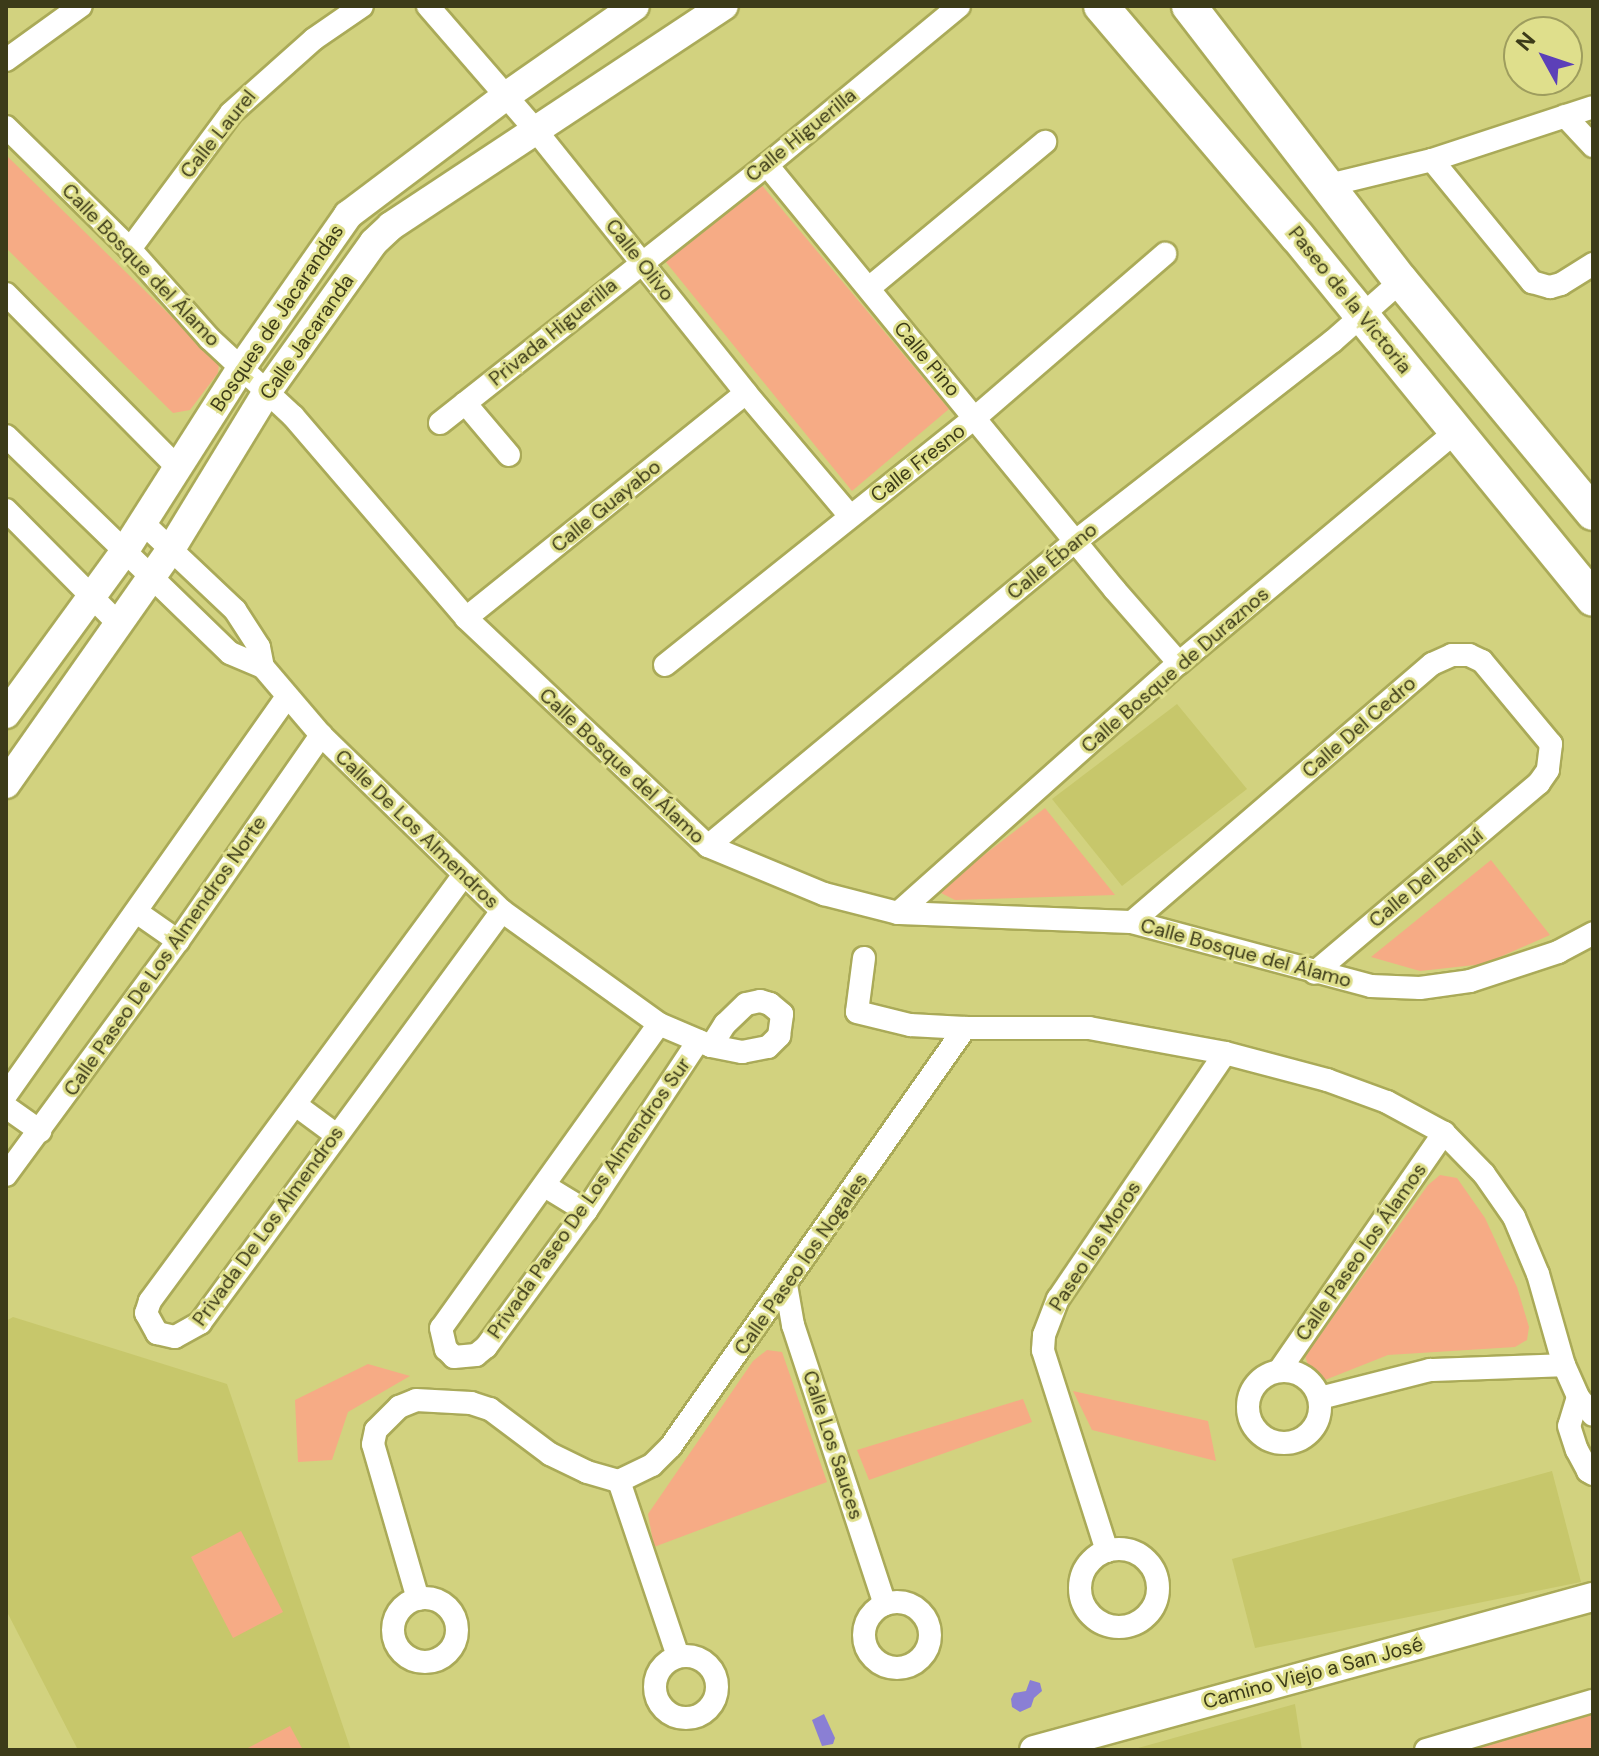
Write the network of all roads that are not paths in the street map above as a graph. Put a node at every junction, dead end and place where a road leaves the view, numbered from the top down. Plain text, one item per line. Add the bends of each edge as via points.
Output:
1 (81, 6) edge
2 (362, 6) edge
3 (428, 6) edge
4 (635, 6) edge
5 (724, 6) edge
6 (959, 6) edge
7 (1101, 6) edge
8 (1189, 6) edge
9 (692, 15) edge
10 (6, 60) edge
11 (506, 96) junction
12 (1593, 107) edge
13 (1565, 116) junction
14 (6, 127) edge
15 (1282, 130) junction
16 (537, 132) junction
17 (1045, 142) dead end
18 (1593, 146) edge
19 (1432, 160) junction
20 (1238, 164) junction
21 (767, 165) junction
22 (1325, 186) junction
23 (130, 249) junction
24 (1165, 254) dead end
25 (641, 261) junction
26 (1593, 264) edge
27 (1401, 281) junction
28 (869, 288) junction
29 (6, 294) edge
30 (1362, 315) junction
31 (241, 368) junction
32 (267, 392) junction
33 (746, 393) junction
34 (465, 403) junction
35 (976, 417) junction
36 (440, 423) dead end
37 (1456, 431) junction
38 (6, 436) edge
39 (509, 455) dead end
40 (178, 468) junction
41 (6, 510) edge
42 (1593, 513) edge
43 (850, 516) junction
44 (143, 523) junction
45 (1076, 541) junction
46 (171, 549) junction
47 (124, 552) junction
48 (151, 577) junction
49 (92, 597) junction
50 (1593, 599) edge
51 (466, 618) junction
52 (118, 623) junction
53 (1179, 663) junction
54 (665, 665) dead end
55 (263, 667) junction
56 (287, 697) junction
57 (6, 713) edge
58 (321, 735) junction
59 (1539, 783) joint
60 (6, 784) edge
61 (708, 846) junction
62 (463, 876) junction
63 (502, 911) junction
64 (138, 913) junction
65 (898, 913) junction
66 (1132, 922) junction
67 (1593, 933) edge
68 (178, 941) junction
69 (864, 958) dead end
70 (1314, 973) junction
71 (659, 1024) junction
72 (965, 1028) junction
73 (705, 1044) joint
74 (1225, 1053) junction
75 (6, 1095) edge
76 (297, 1106) junction
77 (6, 1107) edge
78 (40, 1131) junction
79 (1444, 1133) junction
80 (335, 1134) junction
81 (6, 1175) edge
82 (545, 1186) junction
83 (586, 1211) junction
84 (786, 1285) junction
85 (1564, 1365) junction
86 (1279, 1371) junction
87 (1578, 1397) junction
88 (1320, 1398) junction
89 (1593, 1415) edge
90 (1593, 1474) edge
91 (619, 1481) junction
92 (1107, 1551) dead end
93 (1593, 1597) edge
94 (418, 1599) dead end
95 (885, 1604) dead end
96 (678, 1656) dead end
97 (1593, 1701) edge
98 (1034, 1750) edge
99 (1426, 1750) edge

1 - 10 street
2 - 23 street, Calle Laurel via 314,39 231,113
3 - 11 street, Calle Olivo
4 - 11 street, Bosques de Jacarandas
5 - 9 street, Calle Jacaranda
6 - 21 street, Calle Higuerilla
7 - 20 main road, Paseo de la Victoria
8 - 15 main road
9 - 16 street, Calle Jacaranda
11 - 16 street, Calle Olivo
11 - 31 street, Bosques de Jacarandas via 348,215
12 - 13 street
13 - 18 street
13 - 19 street
14 - 23 street, Calle Bosque del Álamo
15 - 20 main road
15 - 22 main road
16 - 25 street, Calle Olivo
16 - 32 street, Calle Jacaranda via 383,234
17 - 28 street
19 - 22 street
19 - 26 street via 1532,282 1561,284
20 - 30 main road, Paseo de la Victoria
21 - 25 street, Calle Higuerilla
21 - 28 street, Calle Pino
22 - 27 main road
23 - 31 street, Calle Bosque del Álamo
24 - 35 street, Calle Fresno
25 - 33 street, Calle Olivo
25 - 34 street, Privada Higuerilla
27 - 30 street, Calle Ébano
27 - 42 main road
28 - 35 street, Calle Pino
29 - 40 street
30 - 37 main road, Paseo de la Victoria
30 - 45 street, Calle Ébano
31 - 32 street, Calle Bosque del Álamo
31 - 40 street, Bosques de Jacarandas
32 - 46 street, Calle Jacaranda
32 - 51 street, Calle Bosque del Álamo
33 - 43 street, Calle Olivo
33 - 51 street, Calle Guayabo
34 - 36 street, Privada Higuerilla
34 - 39 street
35 - 43 street, Calle Fresno
35 - 45 street, Calle Pino
37 - 50 main road, Paseo de la Victoria
37 - 53 street, Calle Bosque de Duraznos
38 - 47 street, Calle De Los Almendros
40 - 44 street, Bosques de Jacarandas
41 - 49 street
43 - 54 street, Calle Fresno
44 - 46 street, Calle De Los Almendros
44 - 47 street, Bosques de Jacarandas
45 - 53 street, Calle Pino
45 - 61 street, Calle Ébano
46 - 48 street, Calle Jacaranda
46 - 55 street, Calle De Los Almendros via 235,610 259,647
47 - 48 street, Calle De Los Almendros
47 - 49 street, Bosques de Jacarandas
48 - 52 street, Calle Jacaranda
48 - 55 street, Calle De Los Almendros via 230,653
49 - 52 street
49 - 57 street, Bosques de Jacarandas
51 - 61 street, Calle Bosque del Álamo
52 - 60 street, Calle Jacaranda
53 - 65 street, Calle Bosque de Duraznos
55 - 56 street, Calle De Los Almendros
56 - 58 street, Calle De Los Almendros
56 - 64 street
58 - 62 street, Calle De Los Almendros
58 - 68 street, Calle Paseo De Los Almendros Norte
59 - 66 street, Calle Del Cedro via 1548,770 1551,744 1482,661 1452,655 1432,664
59 - 70 street, Calle Del Benjuí
61 - 65 street, Calle Bosque del Álamo via 824,894
62 - 63 street, Calle De Los Almendros
62 - 76 street, Privada De Los Almendros
63 - 71 street, Calle De Los Almendros
63 - 80 street, Privada De Los Almendros
64 - 68 street
64 - 75 street
65 - 66 street, Calle Bosque del Álamo
66 - 70 street, Calle Bosque del Álamo
67 - 70 street, Calle Bosque del Álamo via 1558,952 1470,981 1420,988 1371,986
68 - 78 street, Calle Paseo De Los Almendros Norte
69 - 72 street via 857,1012 910,1025
71 - 73 street, Calle De Los Almendros
71 - 82 street, Privada Paseo De Los Almendros Sur
72 - 74 street via 1089,1028
72 - 84 street, Calle Paseo los Nogales
73 - 83 street, Privada Paseo De Los Almendros Sur
74 - 79 street via 1327,1080 1387,1102
74 - 92 street, Paseo los Moros via 1058,1299 1044,1335 1043,1350
76 - 80 street
76 - 80 street, Privada De Los Almendros via 150,1301 146,1313 157,1333 175,1337 200,1323
77 - 78 street
78 - 81 street, Calle Paseo De Los Almendros Norte
79 - 85 street via 1484,1174 1514,1217 1538,1274
79 - 86 street, Calle Paseo los Álamos
82 - 83 street
82 - 83 street, Privada Paseo De Los Almendros Sur via 441,1328 446,1349 454,1357 476,1355 486,1347
84 - 91 street, Calle Paseo los Nogales via 671,1446 652,1465
84 - 95 street, Calle Los Sauces via 793,1325
85 - 87 street
85 - 88 street via 1430,1370
86 - 88 street via 1300,1374
86 - 88 street via 1257,1383 1248,1406 1255,1429 1264,1438 1275,1443 1300,1440 1317,1423
87 - 89 street
87 - 90 street via 1569,1426
91 - 94 street via 550,1454 490,1409 416,1400 399,1407 376,1430 373,1444
91 - 96 street
93 - 98 street, Camino Viejo a San José
97 - 99 street

